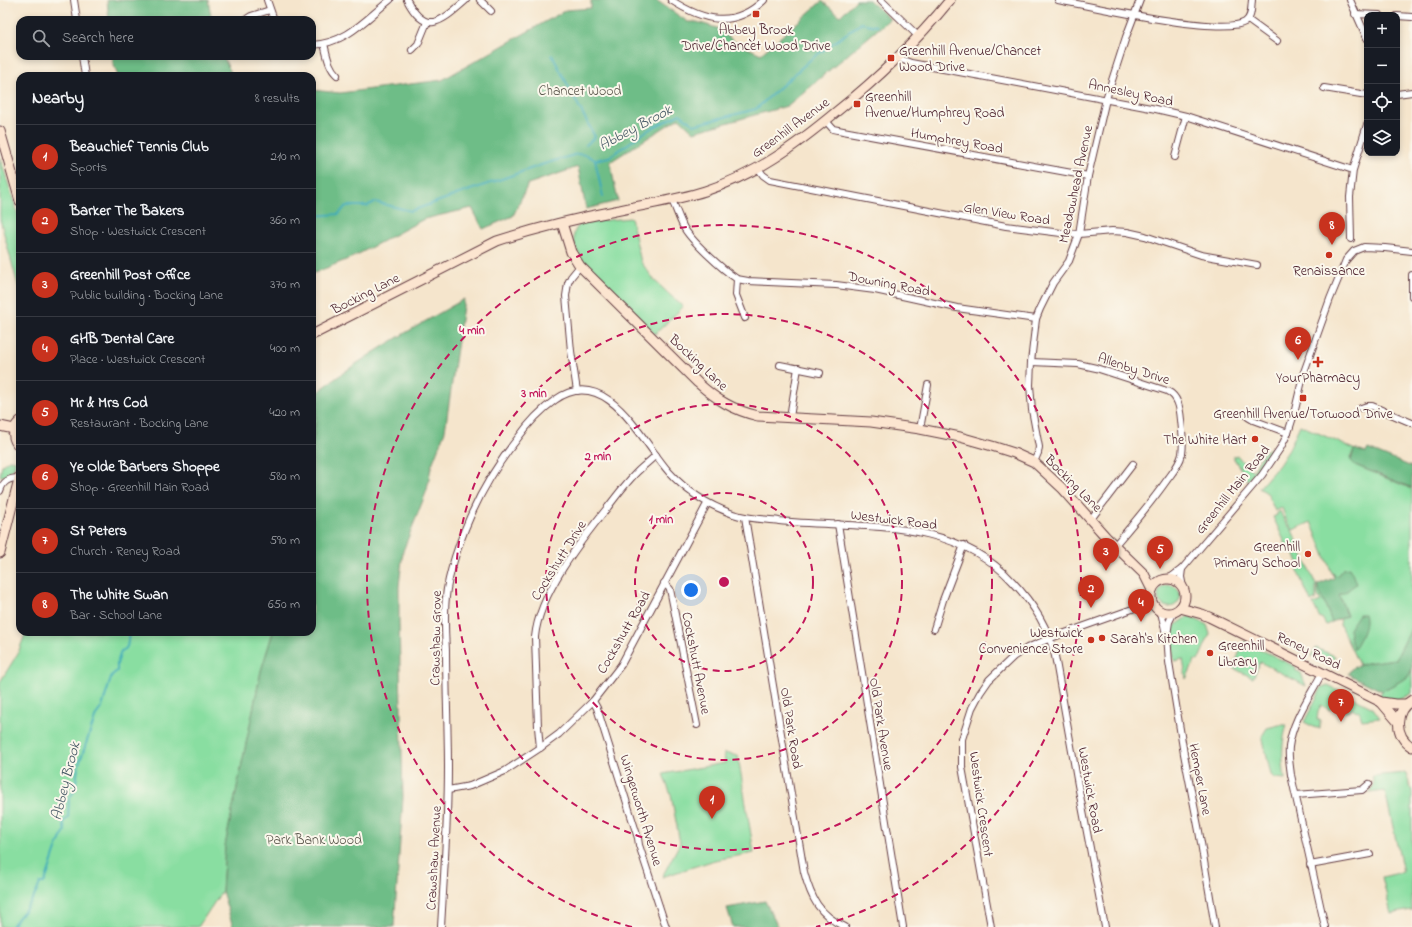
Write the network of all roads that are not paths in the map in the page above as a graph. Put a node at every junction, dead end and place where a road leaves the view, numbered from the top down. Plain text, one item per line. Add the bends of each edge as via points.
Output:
1 (74, 0) edge
2 (267, 0) edge
3 (390, 0) edge
4 (407, 0) edge
5 (466, 0) edge
6 (480, 0) edge
7 (671, 0) edge
8 (764, 0) edge
9 (881, 0) edge
10 (950, 0) edge
11 (1058, 0) edge
12 (1140, 0) edge
13 (1252, 0) edge
14 (1350, 0) edge
15 (270, 10) junction
16 (491, 10) dead end
17 (1355, 14) junction
18 (1364, 14) edge
19 (1134, 15) junction
20 (76, 16) edge
21 (251, 16) edge
22 (272, 16) edge
23 (1400, 16) edge
24 (1412, 17) edge
25 (1248, 20) junction
26 (427, 22) junction
27 (1364, 32) edge
28 (919, 37) junction
29 (1277, 42) dead end
30 (324, 44) junction
31 (316, 45) edge
32 (412, 50) dead end
33 (898, 58) junction
34 (83, 60) edge
35 (84, 72) edge
36 (337, 75) dead end
37 (1324, 88) dead end
38 (1412, 92) edge
39 (1400, 94) edge
40 (1364, 95) edge
41 (1106, 99) junction
42 (1186, 116) junction
43 (826, 121) junction
44 (0, 131) edge
45 (1364, 135) edge
46 (1175, 157) dead end
47 (758, 168) junction
48 (1353, 170) junction
49 (1088, 176) junction
50 (16, 187) edge
51 (672, 200) junction
52 (562, 223) junction
53 (1079, 234) junction
54 (1351, 239) dead end
55 (1412, 251) edge
56 (1257, 265) dead end
57 (580, 266) junction
58 (1412, 275) edge
59 (737, 279) junction
60 (1412, 296) edge
61 (745, 318) dead end
62 (1036, 319) junction
63 (316, 333) edge
64 (1031, 362) junction
65 (780, 365) dead end
66 (798, 368) junction
67 (820, 374) dead end
68 (928, 385) dead end
69 (577, 391) junction
70 (1361, 408) dead end
71 (790, 417) junction
72 (1248, 417) dead end
73 (1412, 423) edge
74 (0, 426) edge
75 (16, 426) edge
76 (14, 429) junction
77 (920, 429) junction
78 (1288, 433) junction
79 (16, 441) edge
80 (656, 455) junction
81 (1034, 462) junction
82 (1133, 464) dead end
83 (16, 478) edge
84 (0, 491) edge
85 (16, 492) edge
86 (707, 504) junction
87 (745, 517) junction
88 (1091, 519) junction
89 (838, 524) junction
90 (964, 545) junction
91 (1115, 545) junction
92 (0, 554) edge
93 (1182, 569) junction
94 (1144, 574) junction
95 (1165, 579) junction
96 (664, 583) junction
97 (1183, 587) junction
98 (1152, 590) junction
99 (1186, 596) junction
100 (1152, 602) junction
101 (1177, 610) junction
102 (1161, 612) junction
103 (1202, 614) junction
104 (934, 629) dead end
105 (1167, 635) junction
106 (1051, 638) junction
107 (1322, 673) junction
108 (593, 701) junction
109 (1381, 702) junction
110 (1409, 702) edge
111 (1398, 722) junction
112 (697, 725) dead end
113 (1411, 747) edge
114 (540, 748) junction
115 (1368, 784) dead end
116 (448, 790) junction
117 (1296, 795) junction
118 (1370, 854) dead end
119 (1310, 865) junction
120 (441, 927) edge
121 (666, 927) edge
122 (845, 927) edge
123 (903, 927) edge
124 (991, 927) edge
125 (1105, 927) edge
126 (1215, 927) edge
127 (1325, 927) edge

1 - 20 street
2 - 15 street
3 - 30 street via 354,30
4 - 26 street via 419,18
5 - 26 street via 440,20 434,23
6 - 16 street
7 - 8 street via 703,17 715,20 740,16
9 - 28 street
10 - 28 street, Greenhill Avenue
11 - 19 street
12 - 19 street, Meadowhead Avenue
13 - 25 street
14 - 17 street
15 - 21 street
15 - 22 street
17 - 18 street
17 - 27 street
19 - 25 street via 1212,25 1239,25
19 - 41 street, Meadowhead Avenue
23 - 24 street
25 - 29 street
26 - 32 street via 418,44
28 - 33 street, Greenhill Avenue
30 - 31 street
30 - 36 street via 329,62
33 - 41 street, Annesley Road via 911,63
33 - 43 street, Greenhill Avenue
34 - 35 street
37 - 40 street
38 - 39 street
41 - 42 street, Annesley Road
41 - 49 street, Meadowhead Avenue
42 - 46 street
42 - 48 street, Annesley Road
43 - 47 street, Greenhill Avenue
43 - 49 street, Humphrey Road via 833,129
44 - 50 street
45 - 48 street
47 - 51 street, Greenhill Avenue via 705,191
47 - 53 street, Glen View Road via 770,180 998,225
48 - 54 street via 1350,197
49 - 53 street, Meadowhead Avenue
51 - 52 street, Greenhill Avenue
51 - 59 street via 687,233
52 - 57 street, Bocking Lane via 571,252
52 - 63 street, Bocking Lane via 497,241
53 - 56 street, Glen View Road via 1127,232 1201,255
53 - 62 street, Meadowhead Avenue via 1069,261 1053,283
55 - 78 street, Greenhill Main Road via 1364,247 1354,251 1346,260 1304,372
57 - 69 street via 568,283 566,296
57 - 71 street, Bocking Lane via 713,396 741,412 758,416
58 - 60 street
59 - 61 street via 736,295
59 - 62 street, Downing Road via 875,290 957,308
62 - 64 street, Meadowhead Avenue
64 - 81 street, Meadowhead Avenue via 1031,404 1039,447
64 - 91 street, Allenby Drive via 1078,364 1096,368 1168,391 1176,398 1181,413 1183,444 1180,461 1146,509
65 - 66 street
66 - 67 street
66 - 71 street
68 - 77 street
69 - 80 street, Westwick Road via 606,397 616,404
69 - 116 street, Crawshaw Grove via 567,393 552,402 509,448 477,500 459,544 448,580 445,610
70 - 73 street via 1372,406
71 - 77 street, Bocking Lane via 871,422
72 - 78 street
74 - 76 street
75 - 76 street
76 - 79 street
77 - 81 street, Bocking Lane via 992,446
78 - 93 street, Greenhill Main Road via 1278,453 1262,475
80 - 86 street, Westwick Road via 680,484
80 - 114 street, Cockshutt Drive via 638,471 576,549 541,610 535,637
81 - 88 street, Bocking Lane
82 - 88 street
83 - 84 street via 5,481
85 - 92 street
86 - 87 street, Westwick Road
86 - 96 street, Cockshutt Road
87 - 89 street, Westwick Road
87 - 122 street, Old Park Road via 804,872 813,899 819,908
88 - 91 street, Bocking Lane
89 - 90 street, Westwick Road via 927,533
89 - 123 street, Old Park Avenue
90 - 104 street
90 - 106 street, Westwick Road via 1008,576 1031,604
91 - 94 street, Bocking Lane
93 - 95 street, Greenhill Main Road
93 - 97 street
94 - 95 street, Bocking Lane via 1155,579
94 - 98 street, Bocking Lane
95 - 97 street via 1176,581
95 - 98 street
96 - 108 street, Cockshutt Road via 621,665
96 - 112 street, Cockshutt Avenue via 670,589
97 - 99 street
98 - 100 street
99 - 101 street via 1183,605
99 - 103 street, Reney Road
100 - 102 street
100 - 106 street, Westwick Crescent
101 - 102 street via 1170,613
101 - 103 street, Reney Road
101 - 105 street, Hemper Lane via 1169,622
102 - 105 street, Hemper Lane
103 - 107 street, Reney Road
105 - 126 street, Hemper Lane via 1184,754
106 - 124 street, Westwick Crescent via 1027,648 989,680 972,708 962,739 962,767
106 - 125 street, Westwick Road
107 - 109 street, Reney Road
107 - 117 street via 1292,733 1289,752
108 - 114 street, Cockshutt Road via 559,734
108 - 121 street, Wingerworth Avenue
109 - 110 street, Reney Road
109 - 111 street, Reney Road
110 - 111 street via 1399,715
111 - 113 street via 1400,733
114 - 116 street, Cockshutt Road via 505,771 470,786
115 - 117 street via 1362,790
116 - 120 street, Crawshaw Avenue
117 - 119 street
118 - 119 street
119 - 127 street

